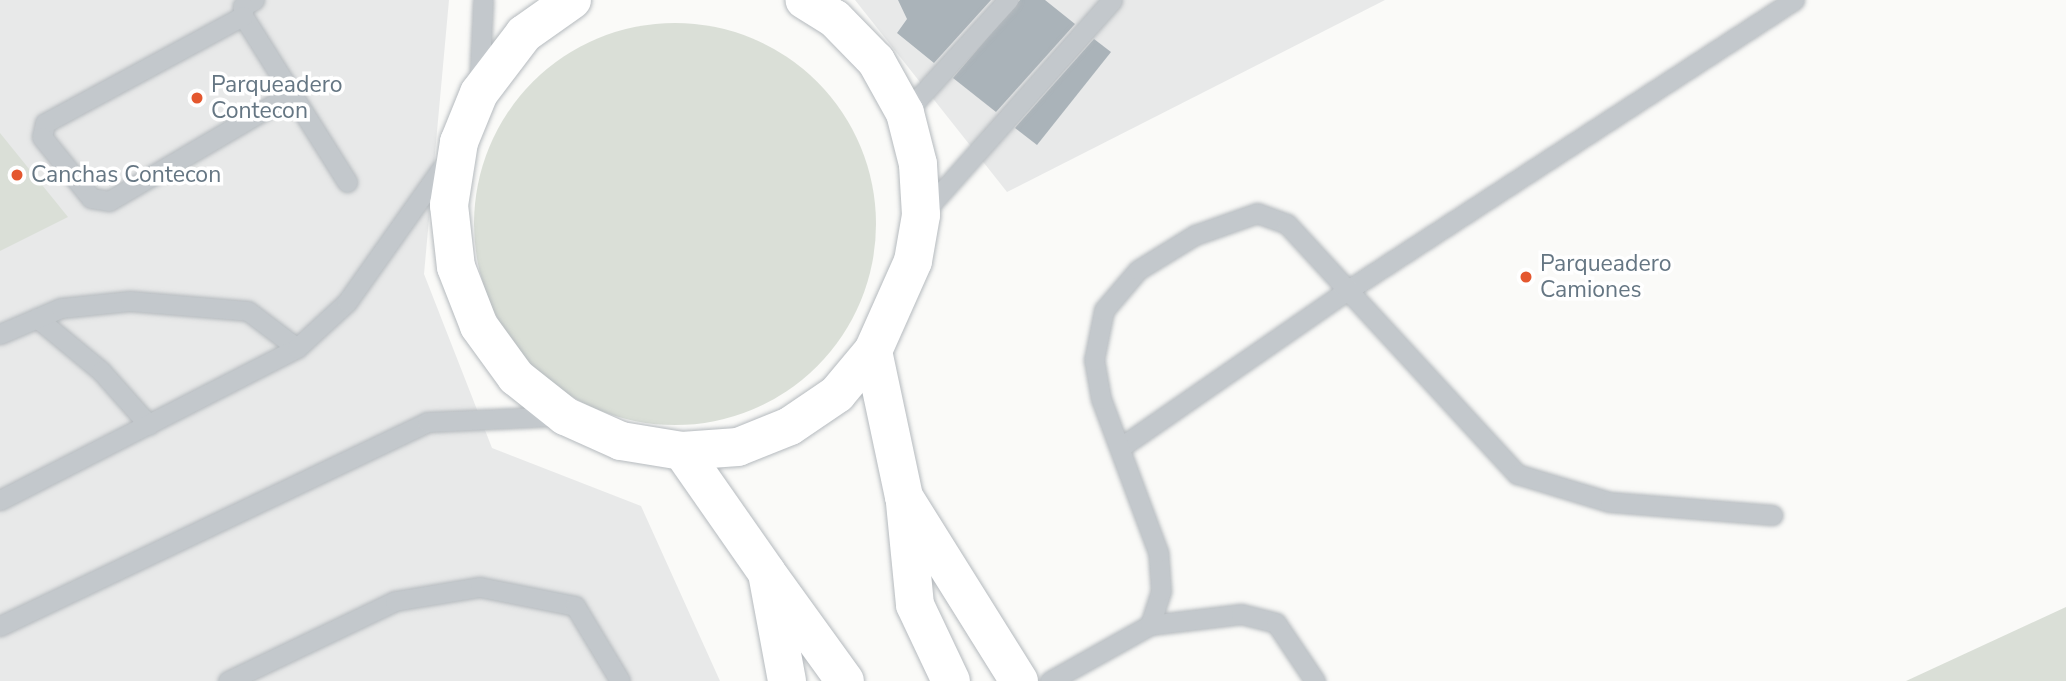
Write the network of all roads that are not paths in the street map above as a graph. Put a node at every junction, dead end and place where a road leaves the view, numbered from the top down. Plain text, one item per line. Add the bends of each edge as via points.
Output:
1 (254, 0) edge
2 (483, 0) edge
3 (572, 0) edge
4 (805, 0) edge
5 (1008, 0) edge
6 (1112, 0) edge
7 (1794, 0) edge
8 (243, 16) junction
9 (479, 93) junction
10 (290, 95) junction
11 (905, 113) junction
12 (459, 142) junction
13 (347, 182) dead end
14 (921, 215) junction
15 (1348, 290) junction
16 (37, 318) junction
17 (0, 334) edge
18 (297, 348) junction
19 (873, 351) junction
20 (565, 416) junction
21 (149, 425) junction
22 (1121, 447) junction
23 (682, 451) junction
24 (904, 496) junction
25 (0, 500) edge
26 (1772, 515) dead end
27 (767, 573) junction
28 (1150, 625) junction
29 (0, 626) edge
30 (228, 681) edge
31 (620, 681) edge
32 (788, 681) edge
33 (845, 681) edge
34 (951, 681) edge
35 (1018, 681) edge
36 (1050, 681) edge
37 (1315, 681) edge

1 - 8 lane via 243,6
2 - 9 lane
3 - 9 main road via 524,34
4 - 11 main road via 835,19 876,61
5 - 11 lane
6 - 14 lane
7 - 15 lane
8 - 10 lane
8 - 10 lane via 45,123 42,137 91,198 109,201
9 - 12 main road
10 - 13 lane
11 - 14 main road via 918,163
12 - 18 lane via 371,271
12 - 20 main road via 449,205 465,291 479,326 516,377
14 - 19 main road via 913,261
15 - 22 lane
15 - 22 lane via 1287,224 1257,213 1195,235 1138,270 1104,310 1094,360
15 - 26 lane via 1517,474 1609,502
16 - 17 lane
16 - 18 lane via 61,308 130,301 248,312
16 - 21 lane via 101,370
18 - 21 lane
19 - 23 main road via 837,394 790,426 738,447
19 - 24 main road
20 - 23 main road via 621,442
20 - 29 lane via 427,422
21 - 25 lane
22 - 28 lane via 1158,552 1161,591
23 - 27 main road
24 - 34 main road via 915,605
24 - 35 main road
27 - 32 main road
27 - 33 main road
28 - 36 lane
28 - 37 lane via 1241,614 1276,623
30 - 31 lane via 395,601 480,587 575,606

